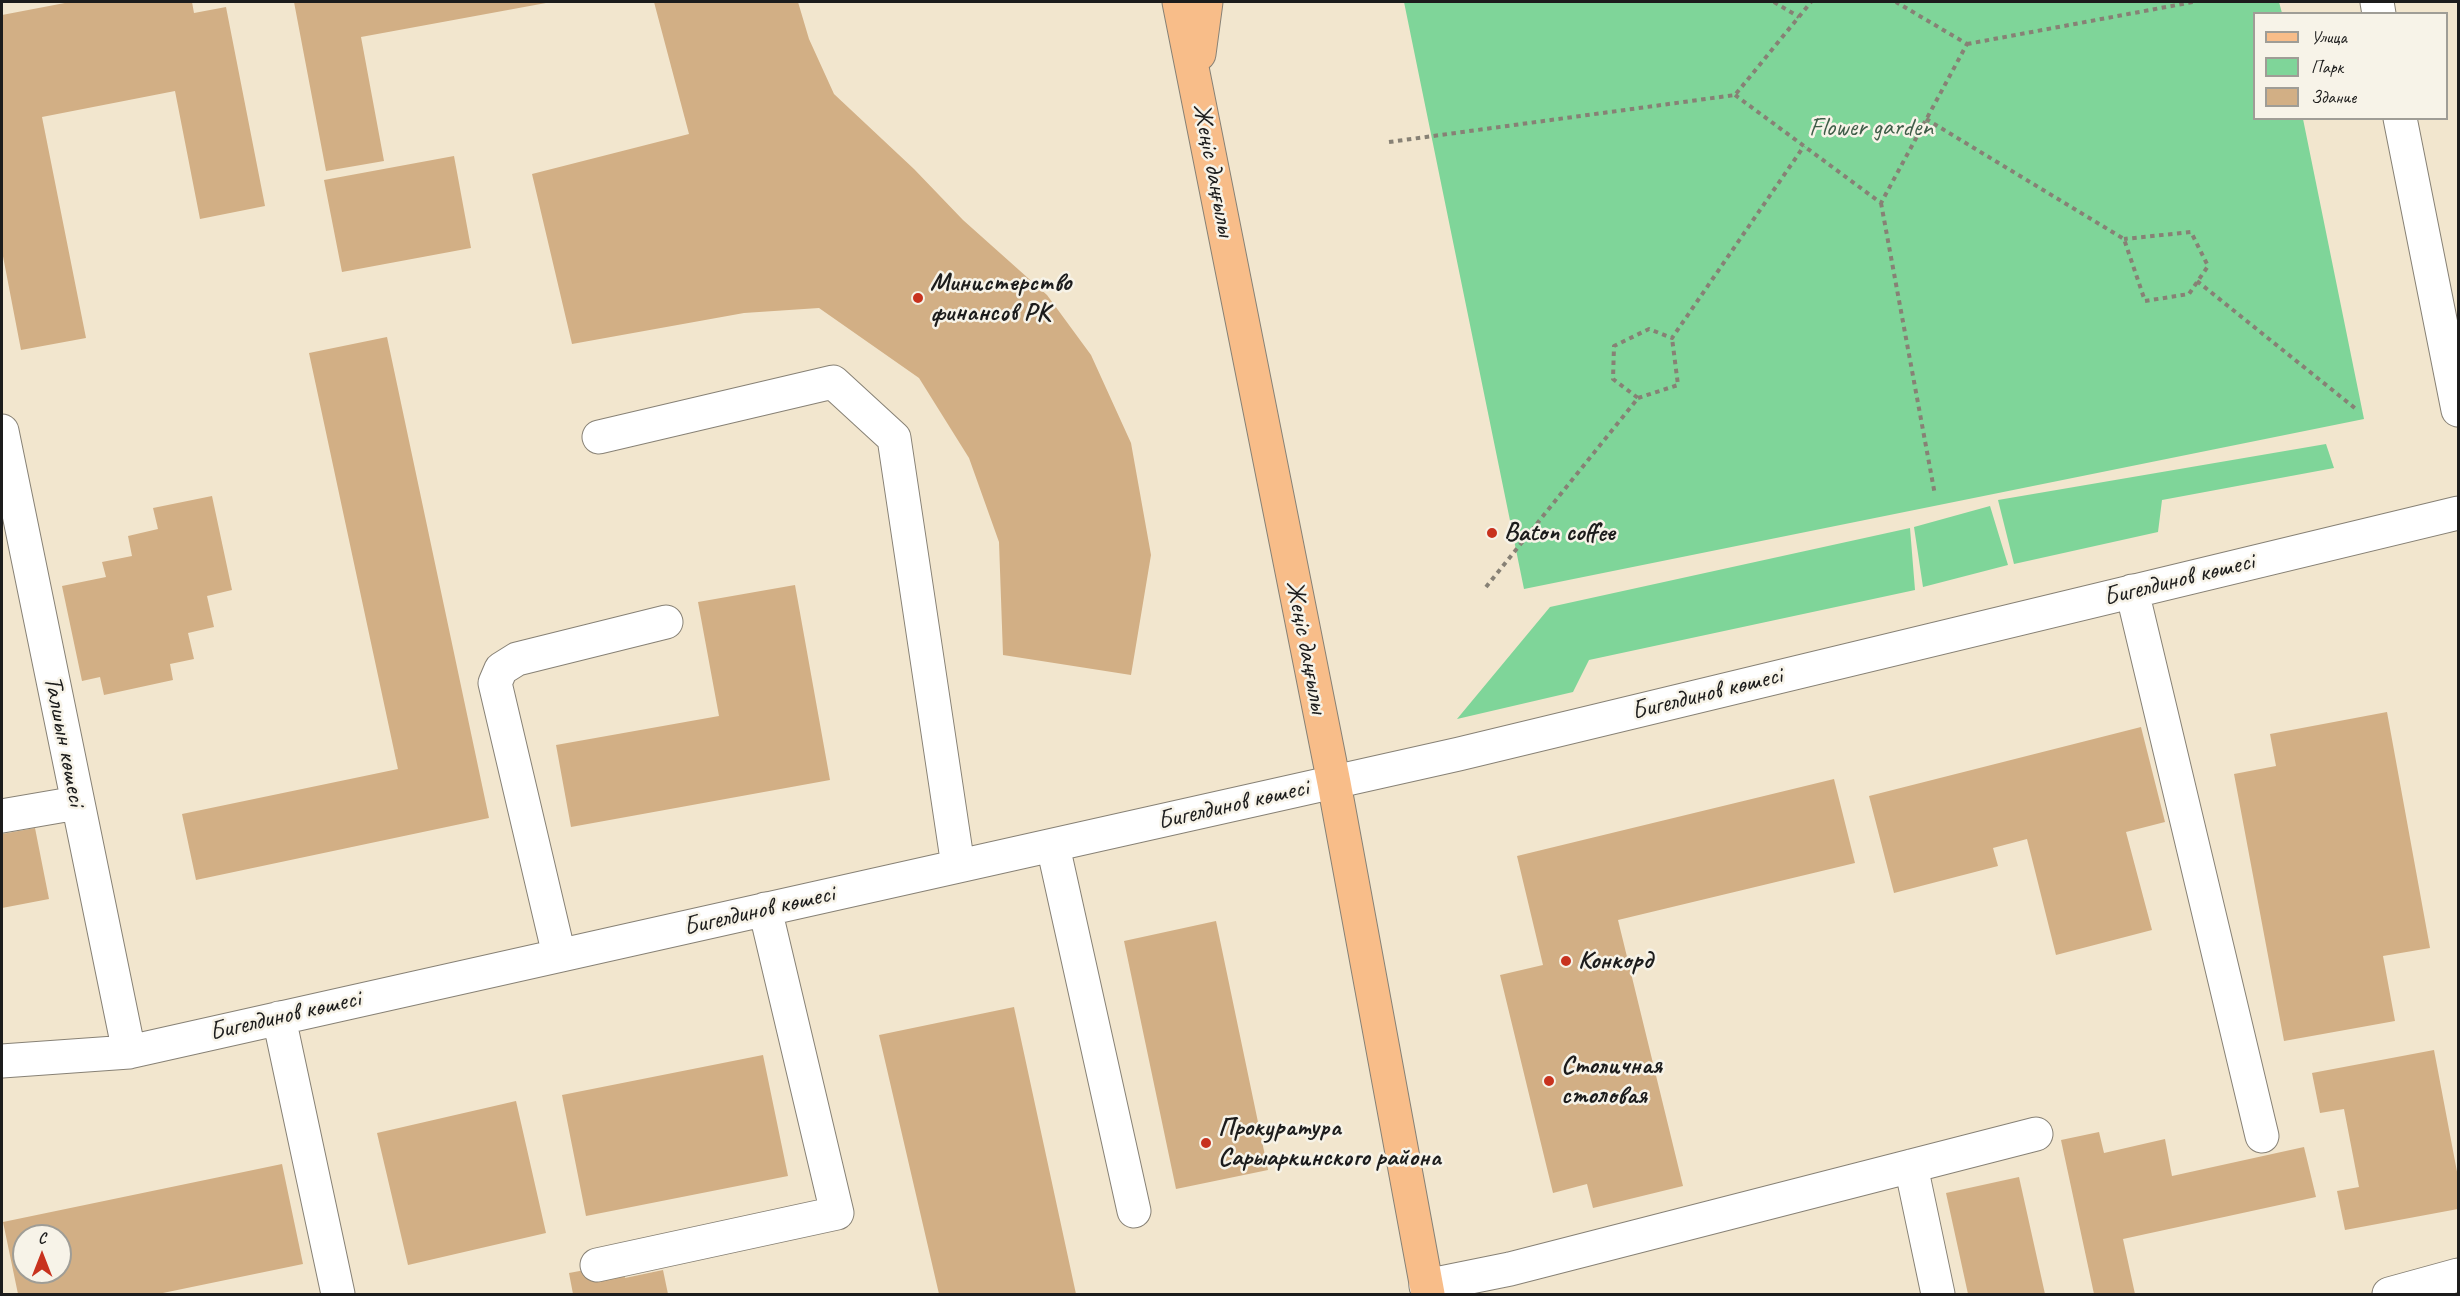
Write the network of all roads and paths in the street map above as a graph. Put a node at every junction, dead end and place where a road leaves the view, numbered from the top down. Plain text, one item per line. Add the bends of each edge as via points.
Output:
1 (1179, 2) edge
2 (1206, 2) edge
3 (1774, 2) edge
4 (1810, 2) edge
5 (1896, 2) edge
6 (2193, 2) edge
7 (1799, 16) junction
8 (1967, 44) junction
9 (1195, 77) junction
10 (1735, 95) junction
11 (1926, 119) junction
12 (2400, 120) edge
13 (1389, 142) dead end
14 (1804, 146) junction
15 (1881, 203) junction
16 (2124, 239) junction
17 (2197, 281) junction
18 (1672, 338) junction
19 (1638, 398) junction
20 (2356, 409) dead end
21 (2458, 410) edge
22 (2, 430) edge
23 (599, 437) dead end
24 (1935, 495) dead end
25 (2458, 513) edge
26 (1486, 587) dead end
27 (2132, 591) junction
28 (666, 622) dead end
29 (1334, 783) junction
30 (77, 802) junction
31 (2, 816) edge
32 (1053, 846) junction
33 (958, 866) junction
34 (765, 909) junction
35 (559, 955) junction
36 (279, 1018) junction
37 (129, 1052) junction
38 (2, 1061) edge
39 (2036, 1134) dead end
40 (2262, 1136) dead end
41 (1911, 1166) junction
42 (1134, 1211) dead end
43 (597, 1265) dead end
44 (2458, 1275) edge
45 (1427, 1290) edge
46 (338, 1294) edge
47 (1938, 1294) edge
48 (2389, 1294) edge

1 - 9 main road, Жеңіс даңғылы
2 - 9 main road
3 - 7 path
4 - 7 path
5 - 8 path
6 - 8 path
7 - 10 path
8 - 11 path
9 - 29 main road, Жеңіс даңғылы
10 - 13 path
10 - 14 path
11 - 15 path
11 - 16 path
12 - 21 street
14 - 15 path
14 - 18 path
15 - 24 path
16 - 17 path via 2191,232 2208,266
16 - 17 path via 2145,301 2189,294
17 - 20 path
18 - 19 path via 1678,385
18 - 19 path via 1649,329 1614,346 1612,379
19 - 26 path
22 - 30 street, Талшын көшесі
23 - 33 street via 833,382 894,438
25 - 27 street, Бигелдинов көшесі
27 - 29 street, Бигелдинов көшесі
27 - 40 street
28 - 35 street via 517,659 501,669 495,683
29 - 32 street, Бигелдинов көшесі
29 - 45 main road, Жеңіс даңғылы
30 - 31 street
30 - 37 street, Талшын көшесі
32 - 33 street, Бигелдинов көшесі
32 - 42 street
33 - 34 street, Бигелдинов көшесі
34 - 35 street, Бигелдинов көшесі
34 - 43 street via 837,1213
35 - 36 street, Бигелдинов көшесі
36 - 37 street, Бигелдинов көшесі
36 - 46 street
37 - 38 street, Бигелдинов көшесі
39 - 41 street
41 - 45 street
41 - 47 street
44 - 48 street

